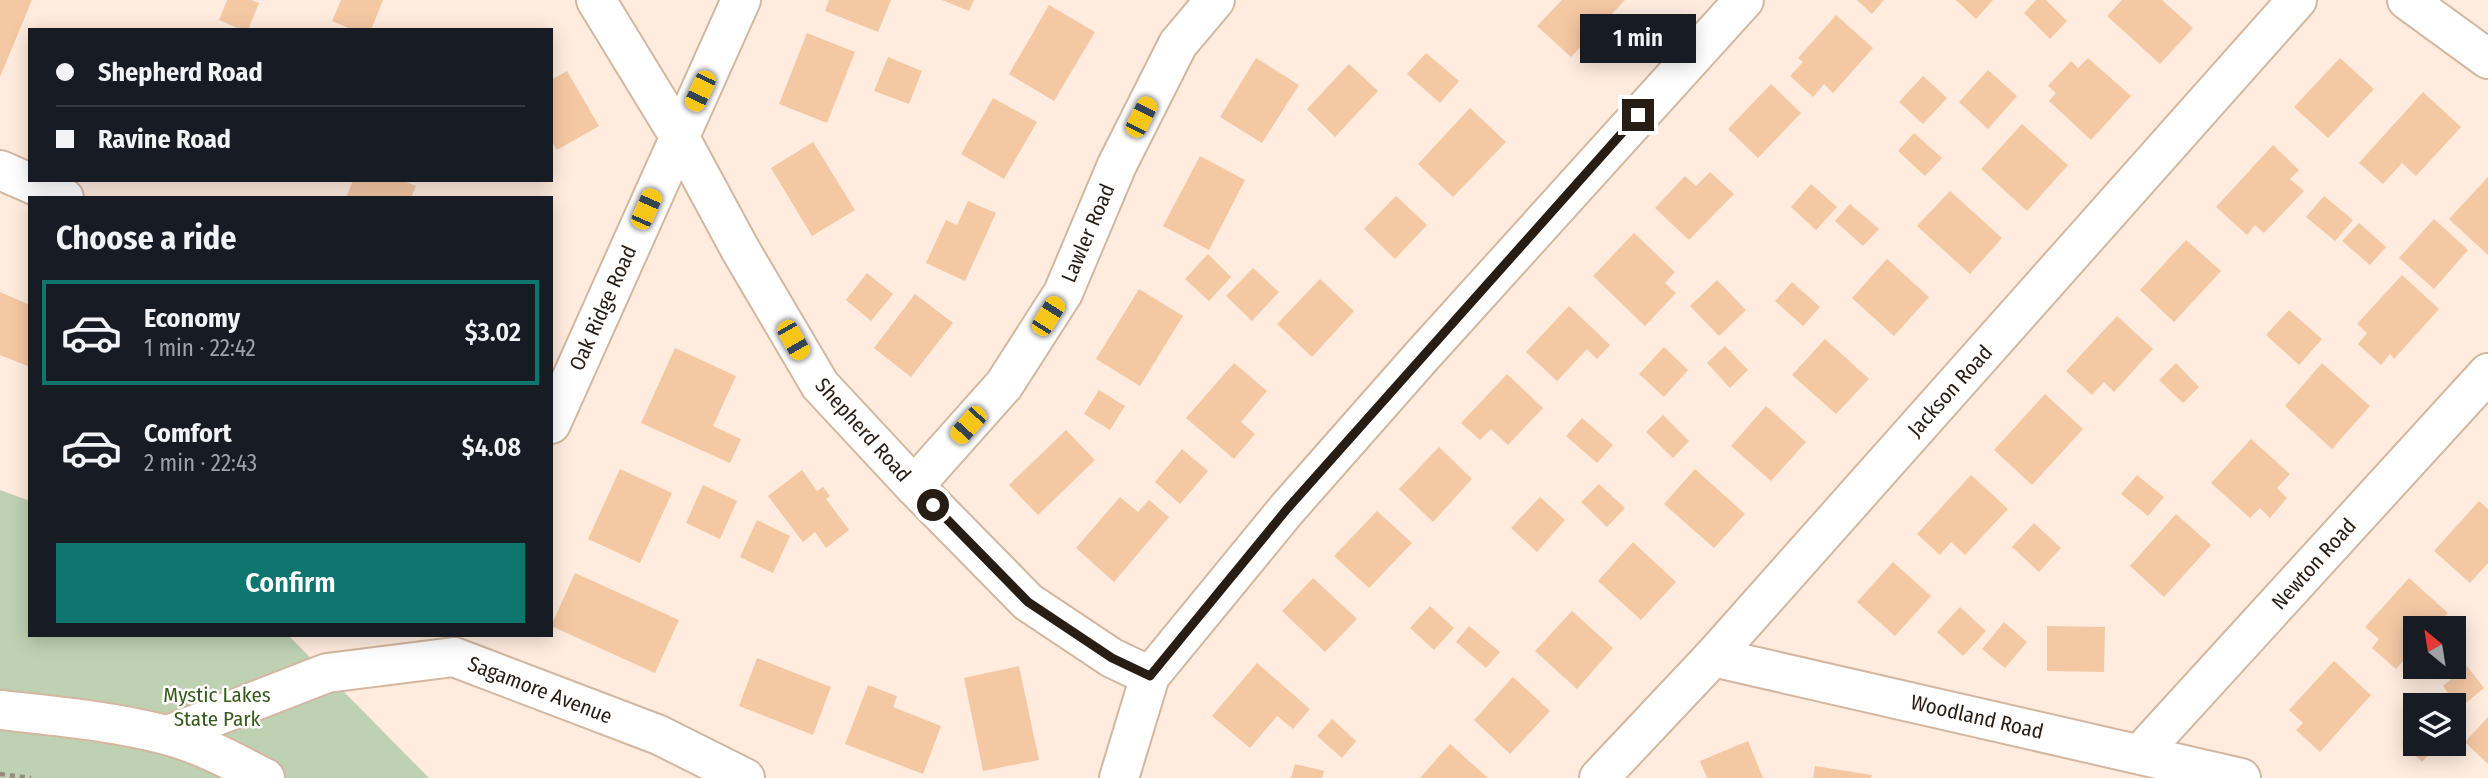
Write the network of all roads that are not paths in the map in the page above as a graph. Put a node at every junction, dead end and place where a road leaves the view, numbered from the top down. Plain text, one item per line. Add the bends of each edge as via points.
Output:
1 (596, 0) edge
2 (741, 0) edge
3 (1215, 0) edge
4 (1744, 0) edge
5 (2297, 0) edge
6 (2407, 0) edge
7 (2488, 59) edge
8 (679, 136) junction
9 (0, 170) edge
10 (59, 196) edge
11 (2488, 373) edge
12 (554, 409) edge
13 (914, 486) junction
14 (458, 646) edge
15 (1713, 657) junction
16 (1150, 676) junction
17 (0, 710) edge
18 (168, 736) junction
19 (2140, 754) junction
20 (265, 778) edge
21 (745, 778) edge
22 (1119, 778) edge
23 (1599, 778) edge
24 (2241, 778) edge

1 - 8 street, Shepherd Road
2 - 8 street, Oak Ridge Road
3 - 13 street, Lawler Road via 1178,44 1117,165 1063,293 1004,385
4 - 16 street via 1420,357
5 - 15 street, Jackson Road
6 - 7 street
8 - 12 street, Oak Ridge Road
8 - 13 street, Shepherd Road via 820,386
9 - 10 street
11 - 19 street, Newton Road
13 - 16 street, Shepherd Road via 1028,602 1112,658
14 - 18 street, Sagamore Avenue via 327,673
14 - 21 street, Sagamore Avenue
15 - 19 street, Woodland Road
15 - 23 street, Jackson Road
16 - 22 street
17 - 18 street via 82,718
18 - 20 street
19 - 24 street, Woodland Road

